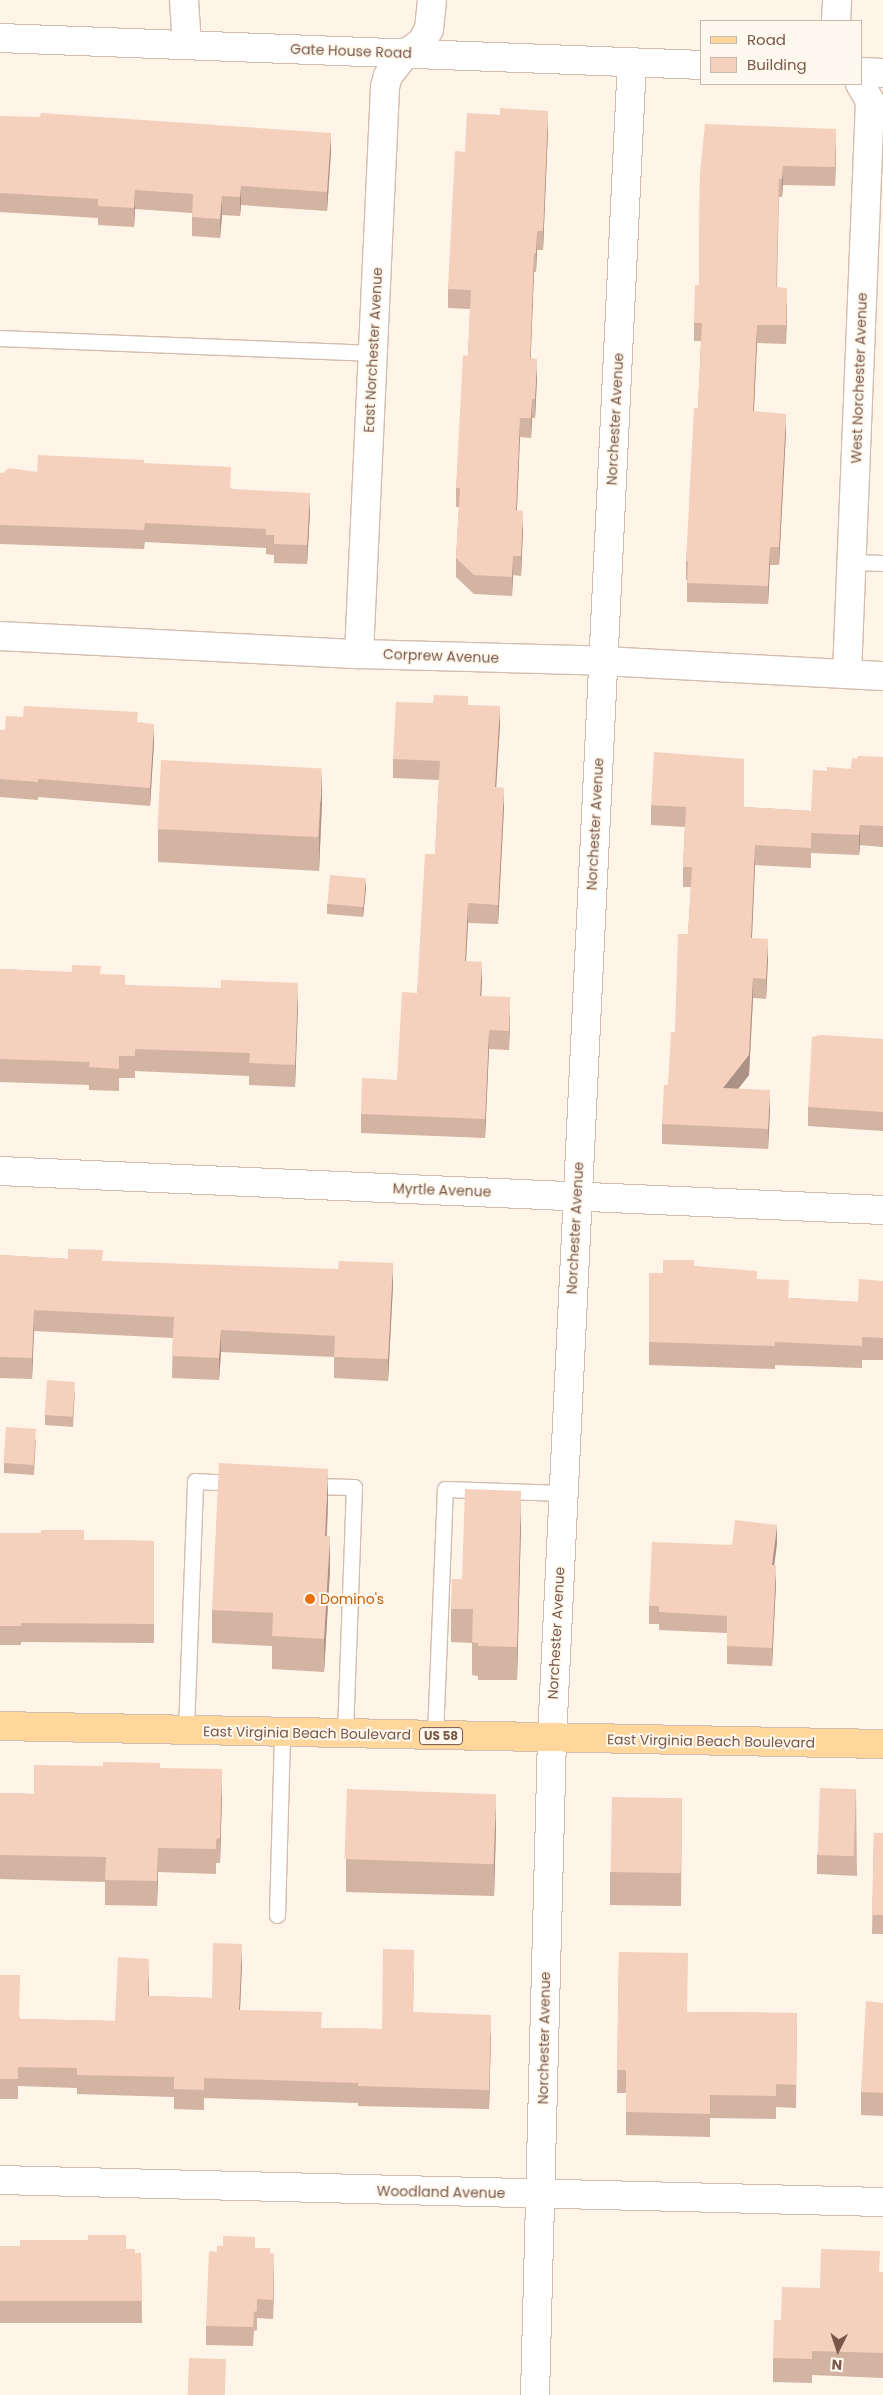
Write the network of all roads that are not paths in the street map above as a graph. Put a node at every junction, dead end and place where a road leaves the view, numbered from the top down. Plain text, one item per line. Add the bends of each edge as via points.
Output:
1 (184, 0) edge
2 (432, 0) edge
3 (837, 0) edge
4 (836, 20) edge
5 (0, 38) edge
6 (187, 45) junction
7 (406, 54) junction
8 (632, 62) junction
9 (700, 65) edge
10 (863, 72) edge
11 (883, 73) edge
12 (861, 85) edge
13 (0, 338) edge
14 (373, 353) junction
15 (852, 562) junction
16 (883, 563) edge
17 (0, 636) edge
18 (359, 654) junction
19 (604, 661) junction
20 (848, 674) junction
21 (883, 676) edge
22 (0, 1171) edge
23 (576, 1196) junction
24 (883, 1210) edge
25 (254, 1483) edge
26 (294, 1485) edge
27 (563, 1492) junction
28 (0, 1726) edge
29 (186, 1730) junction
30 (282, 1732) junction
31 (344, 1733) junction
32 (435, 1736) junction
33 (552, 1738) junction
34 (883, 1744) edge
35 (277, 1915) dead end
36 (0, 2180) edge
37 (540, 2194) junction
38 (883, 2202) edge
39 (535, 2395) edge

1 - 6 street
2 - 7 street, East Norchester Avenue via 429,29 421,42
3 - 4 street
5 - 6 street, Gate House Road
6 - 7 street, Gate House Road
7 - 8 street, Gate House Road
7 - 14 street, East Norchester Avenue via 388,76 385,87
8 - 9 street, Gate House Road
8 - 19 street, Norchester Avenue
10 - 11 street
12 - 15 street, West Norchester Avenue via 870,101
13 - 14 lane
14 - 18 street, East Norchester Avenue
15 - 16 lane
15 - 20 street, West Norchester Avenue
17 - 18 street, Corprew Avenue
18 - 19 street, Corprew Avenue
19 - 20 street, Corprew Avenue
19 - 23 street, Norchester Avenue
20 - 21 street, Corprew Avenue
22 - 23 street, Myrtle Avenue
23 - 24 street, Myrtle Avenue
23 - 27 street, Norchester Avenue
25 - 29 lane via 195,1481
26 - 31 lane via 354,1487
27 - 32 lane via 445,1489
27 - 33 street, Norchester Avenue
28 - 29 main road, East Virginia Beach Boulevard / US 58
29 - 30 main road, East Virginia Beach Boulevard / US 58
30 - 31 main road, East Virginia Beach Boulevard / US 58
30 - 35 lane
31 - 32 main road, East Virginia Beach Boulevard / US 58
32 - 33 main road, East Virginia Beach Boulevard / US 58
33 - 34 main road, East Virginia Beach Boulevard / US 58
33 - 37 street, Norchester Avenue
36 - 37 street, Woodland Avenue
37 - 38 street, Woodland Avenue
37 - 39 street, Norchester Avenue

